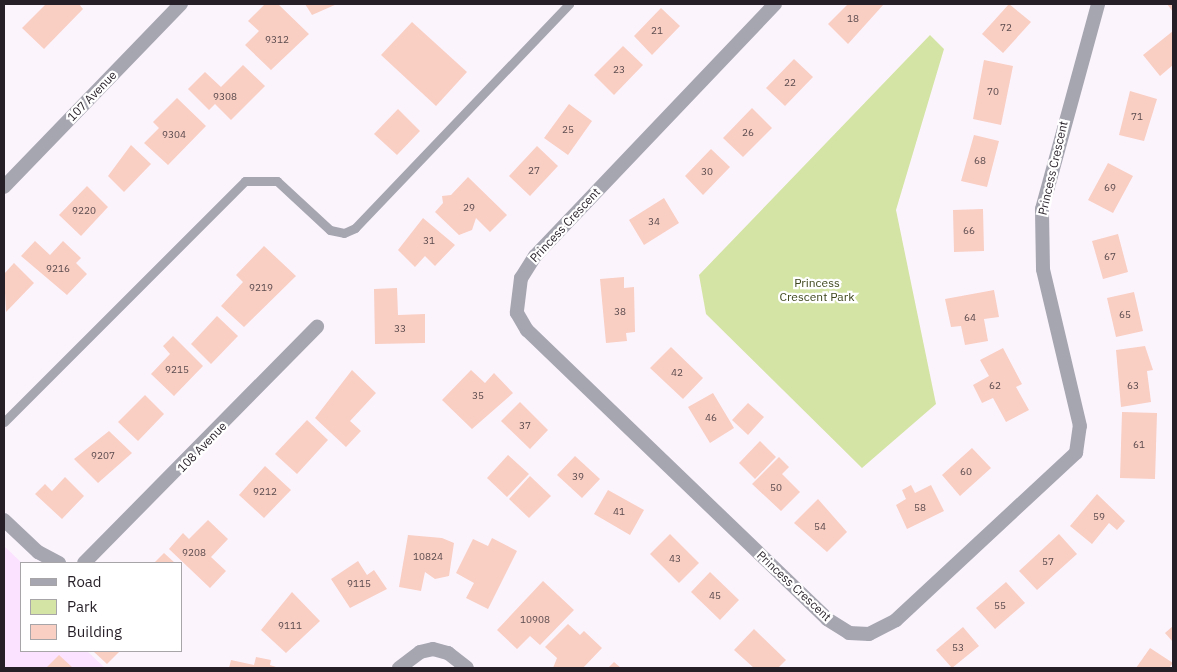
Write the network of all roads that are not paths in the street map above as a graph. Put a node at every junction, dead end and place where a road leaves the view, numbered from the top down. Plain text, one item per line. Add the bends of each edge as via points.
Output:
1 (181, 4) edge
2 (569, 4) edge
3 (775, 4) edge
4 (1098, 4) edge
5 (4, 187) edge
6 (317, 327) dead end
7 (4, 422) edge
8 (4, 520) edge
9 (57, 562) edge
10 (85, 562) edge
11 (400, 668) edge
12 (467, 668) edge

1 - 5 street, 107 Avenue
2 - 7 lane via 356,228 344,232 330,230 277,181 245,181
3 - 4 street, Princess Crescent via 535,256 520,278 517,313 527,330 827,619 849,633 870,634 896,620 1076,453 1080,426 1043,269 1042,209
6 - 10 street, 108 Avenue
8 - 9 street via 38,552
11 - 12 street via 420,652 448,653

